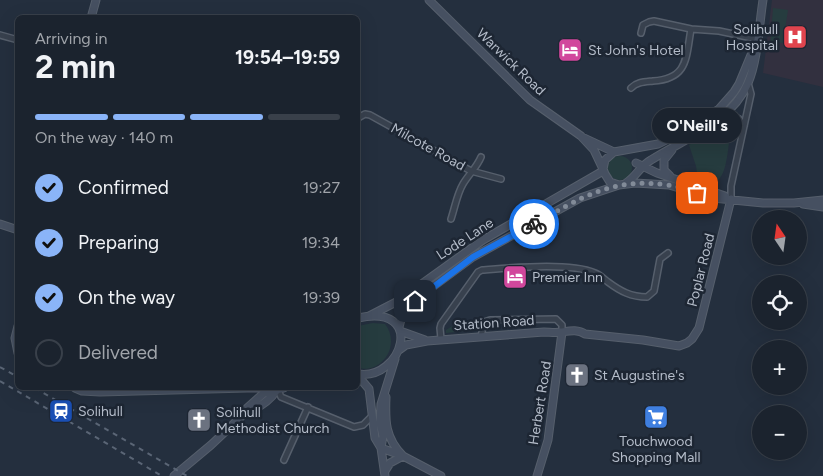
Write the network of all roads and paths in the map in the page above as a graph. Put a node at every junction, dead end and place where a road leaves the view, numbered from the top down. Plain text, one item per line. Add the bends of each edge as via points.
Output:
1 (96, 0) edge
2 (429, 0) edge
3 (763, 0) edge
4 (92, 15) edge
5 (691, 28) junction
6 (642, 33) dead end
7 (0, 35) edge
8 (15, 39) edge
9 (757, 41) junction
10 (748, 83) junction
11 (631, 88) dead end
12 (726, 113) junction
13 (360, 117) edge
14 (744, 126) junction
15 (581, 136) junction
16 (678, 144) junction
17 (618, 151) junction
18 (481, 157) dead end
19 (639, 165) junction
20 (603, 170) junction
21 (471, 171) junction
22 (672, 178) junction
23 (501, 180) dead end
24 (621, 184) junction
25 (731, 199) junction
26 (823, 200) edge
27 (798, 203) junction
28 (823, 207) edge
29 (451, 219) dead end
30 (0, 224) edge
31 (15, 229) edge
32 (668, 253) dead end
33 (368, 316) junction
34 (360, 318) edge
35 (400, 329) junction
36 (562, 332) junction
37 (480, 337) junction
38 (441, 339) junction
39 (427, 341) junction
40 (688, 343) joint
41 (397, 353) junction
42 (360, 375) edge
43 (360, 377) edge
44 (386, 387) junction
45 (80, 390) edge
46 (189, 390) edge
47 (275, 390) edge
48 (279, 390) edge
49 (308, 406) junction
50 (371, 417) junction
51 (381, 448) junction
52 (403, 456) junction
53 (284, 460) dead end
54 (385, 474) edge
55 (174, 476) edge
56 (441, 476) edge
57 (537, 476) edge

1 - 4 main road
2 - 15 main road, Warwick Road via 530,100
3 - 9 main road
5 - 6 street via 651,21 644,25
5 - 9 street
5 - 11 street via 682,70 666,80 636,83
7 - 8 street
9 - 10 main road
9 - 17 main road via 734,92 719,109 658,144
10 - 12 main road
10 - 14 street via 751,94
12 - 14 street via 739,119
12 - 16 main road
13 - 21 street, Milcote Road via 370,115
14 - 25 street
15 - 17 main road, Warwick Road
15 - 20 main road, Warwick Road via 594,150
16 - 19 main road
16 - 22 main road via 664,160 664,170
17 - 19 main road via 630,154
17 - 20 main road via 605,160
18 - 21 street via 478,166
19 - 22 main road
19 - 24 main road via 633,178
20 - 24 main road via 610,182
20 - 33 main road, Lode Lane via 483,240 398,301
21 - 23 street, Milcote Road
21 - 29 street via 462,186
22 - 25 main road
24 - 25 main road via 669,185 713,198
24 - 35 main road, Lode Lane via 580,198 473,257 407,308 400,319
25 - 27 main road
25 - 40 main road, Poplar Road via 699,328
26 - 27 main road
27 - 28 main road
30 - 31 main road
32 - 38 street via 660,259 654,292 647,297 630,295 596,273 580,269 514,267 482,270 441,324
33 - 34 main road
33 - 35 main road, Station Road via 388,318
35 - 39 main road, Station Road
35 - 41 main road via 401,343
36 - 37 main road, Station Road
36 - 37 street via 562,325 556,319 490,320 484,322
36 - 40 main road, Station Road via 674,346
36 - 57 main road, Herbert Road via 548,440
37 - 38 main road, Station Road
38 - 39 main road, Station Road
39 - 41 main road, Station Road via 406,346
41 - 42 main road via 378,371
41 - 44 main road
43 - 50 main road via 369,389
44 - 51 main road via 380,404
44 - 52 main road via 387,431
45 - 46 main road
47 - 55 main road via 264,393
48 - 49 street via 281,396
49 - 50 street via 354,427 363,425
49 - 53 street
50 - 51 main road via 375,438
51 - 52 main road
51 - 54 main road
52 - 54 main road via 390,463
52 - 56 main road

